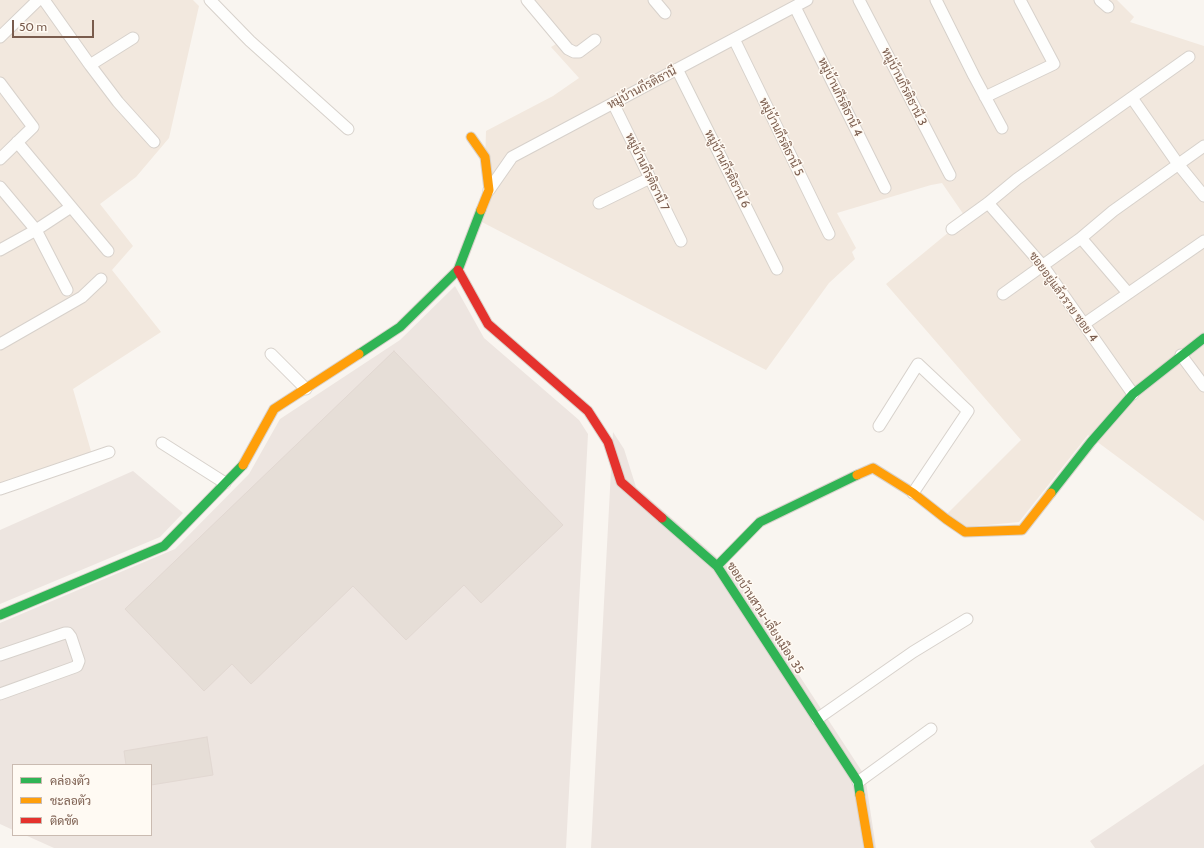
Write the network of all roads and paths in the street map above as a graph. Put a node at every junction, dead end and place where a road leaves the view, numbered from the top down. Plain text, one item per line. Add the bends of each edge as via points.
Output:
1 (38, 0) edge
2 (44, 0) edge
3 (210, 0) edge
4 (527, 0) edge
5 (654, 0) edge
6 (807, 0) edge
7 (859, 0) edge
8 (936, 0) edge
9 (1020, 0) edge
10 (795, 7) junction
11 (665, 12) dead end
12 (0, 37) edge
13 (133, 38) dead end
14 (734, 39) junction
15 (595, 40) dead end
16 (1189, 57) dead end
17 (90, 65) junction
18 (677, 69) junction
19 (0, 83) edge
20 (985, 97) junction
21 (1132, 98) junction
22 (613, 103) junction
23 (1002, 128) dead end
24 (348, 129) dead end
25 (471, 137) dead end
26 (17, 142) junction
27 (154, 142) dead end
28 (1204, 146) edge
29 (0, 159) edge
30 (1178, 164) junction
31 (950, 175) dead end
32 (650, 178) junction
33 (0, 187) edge
34 (885, 188) dead end
35 (489, 190) junction
36 (1204, 196) edge
37 (599, 203) dead end
38 (988, 203) junction
39 (71, 207) junction
40 (952, 229) dead end
41 (36, 230) junction
42 (829, 234) dead end
43 (1081, 238) junction
44 (680, 241) dead end
45 (1204, 241) edge
46 (0, 250) edge
47 (108, 251) dead end
48 (1043, 266) junction
49 (777, 269) dead end
50 (458, 270) junction
51 (101, 279) dead end
52 (67, 290) dead end
53 (1128, 293) junction
54 (1003, 294) dead end
55 (1084, 324) junction
56 (1204, 338) edge
57 (0, 344) edge
58 (271, 354) dead end
59 (1181, 356) junction
60 (1204, 386) edge
61 (306, 388) junction
62 (1133, 394) junction
63 (879, 426) dead end
64 (162, 443) dead end
65 (109, 452) dead end
66 (225, 483) junction
67 (0, 489) edge
68 (913, 493) junction
69 (717, 566) junction
70 (0, 615) edge
71 (968, 619) dead end
72 (0, 655) edge
73 (0, 694) edge
74 (817, 719) junction
75 (931, 729) dead end
76 (858, 782) junction
77 (869, 848) edge

1 - 12 street
2 - 17 street
3 - 24 street via 250,41
4 - 15 street via 568,49 579,52
5 - 11 street
6 - 10 street, หมู่บ้านกีรติธานี
7 - 31 street, หมู่บ้านกีรติธานี 3
8 - 20 street
9 - 20 street via 1054,64
10 - 14 street, หมู่บ้านกีรติธานี
10 - 34 street, หมู่บ้านกีรติธานี 4
13 - 17 street
14 - 18 street, หมู่บ้านกีรติธานี
14 - 42 street, หมู่บ้านกีรติธานี 5
16 - 21 street
17 - 27 street via 118,102
18 - 22 street, หมู่บ้านกีรติธานี
18 - 49 street, หมู่บ้านกีรติธานี 6
19 - 26 street via 33,127
20 - 23 street
21 - 30 street
21 - 38 street via 1017,179
22 - 32 street, หมู่บ้านกีรติธานี 7
22 - 35 street, หมู่บ้านกีรติธานี via 512,157
25 - 35 street via 484,157
26 - 29 street
26 - 39 street
28 - 30 street
30 - 36 street
30 - 43 street via 1113,211
32 - 37 street
32 - 44 street, หมู่บ้านกีรติธานี 7
33 - 41 street
35 - 50 street
38 - 40 street
38 - 48 street, ซอยอยู่แล้วรวย ซอย 4
39 - 41 street
39 - 47 street
41 - 46 street
41 - 52 street
43 - 48 street
43 - 53 street
45 - 53 street
48 - 54 street
48 - 55 street, ซอยอยู่แล้วรวย ซอย 4
50 - 61 street via 400,327
50 - 69 street, ซอยบ้านสวน-เลี่ยงเมือง 35 via 488,324 588,411 608,442 621,482
51 - 57 street via 82,297
53 - 55 street
55 - 62 street, ซอยอยู่แล้วรวย ซอย 4
56 - 59 street
58 - 61 street
59 - 60 street
59 - 62 street
61 - 66 street via 274,410 242,467
62 - 68 street via 1091,442 1022,530 965,532
63 - 68 street via 918,364 968,411
64 - 66 street
65 - 67 street
66 - 70 street via 164,546
68 - 69 street via 873,468 760,522
69 - 74 street, ซอยบ้านสวน-เลี่ยงเมือง 35
71 - 74 street via 913,652
72 - 73 street via 68,633 79,661 75,667
74 - 76 street, ซอยบ้านสวน-เลี่ยงเมือง 35
75 - 76 street
76 - 77 street, ซอยบ้านสวน-เลี่ยงเมือง 35

